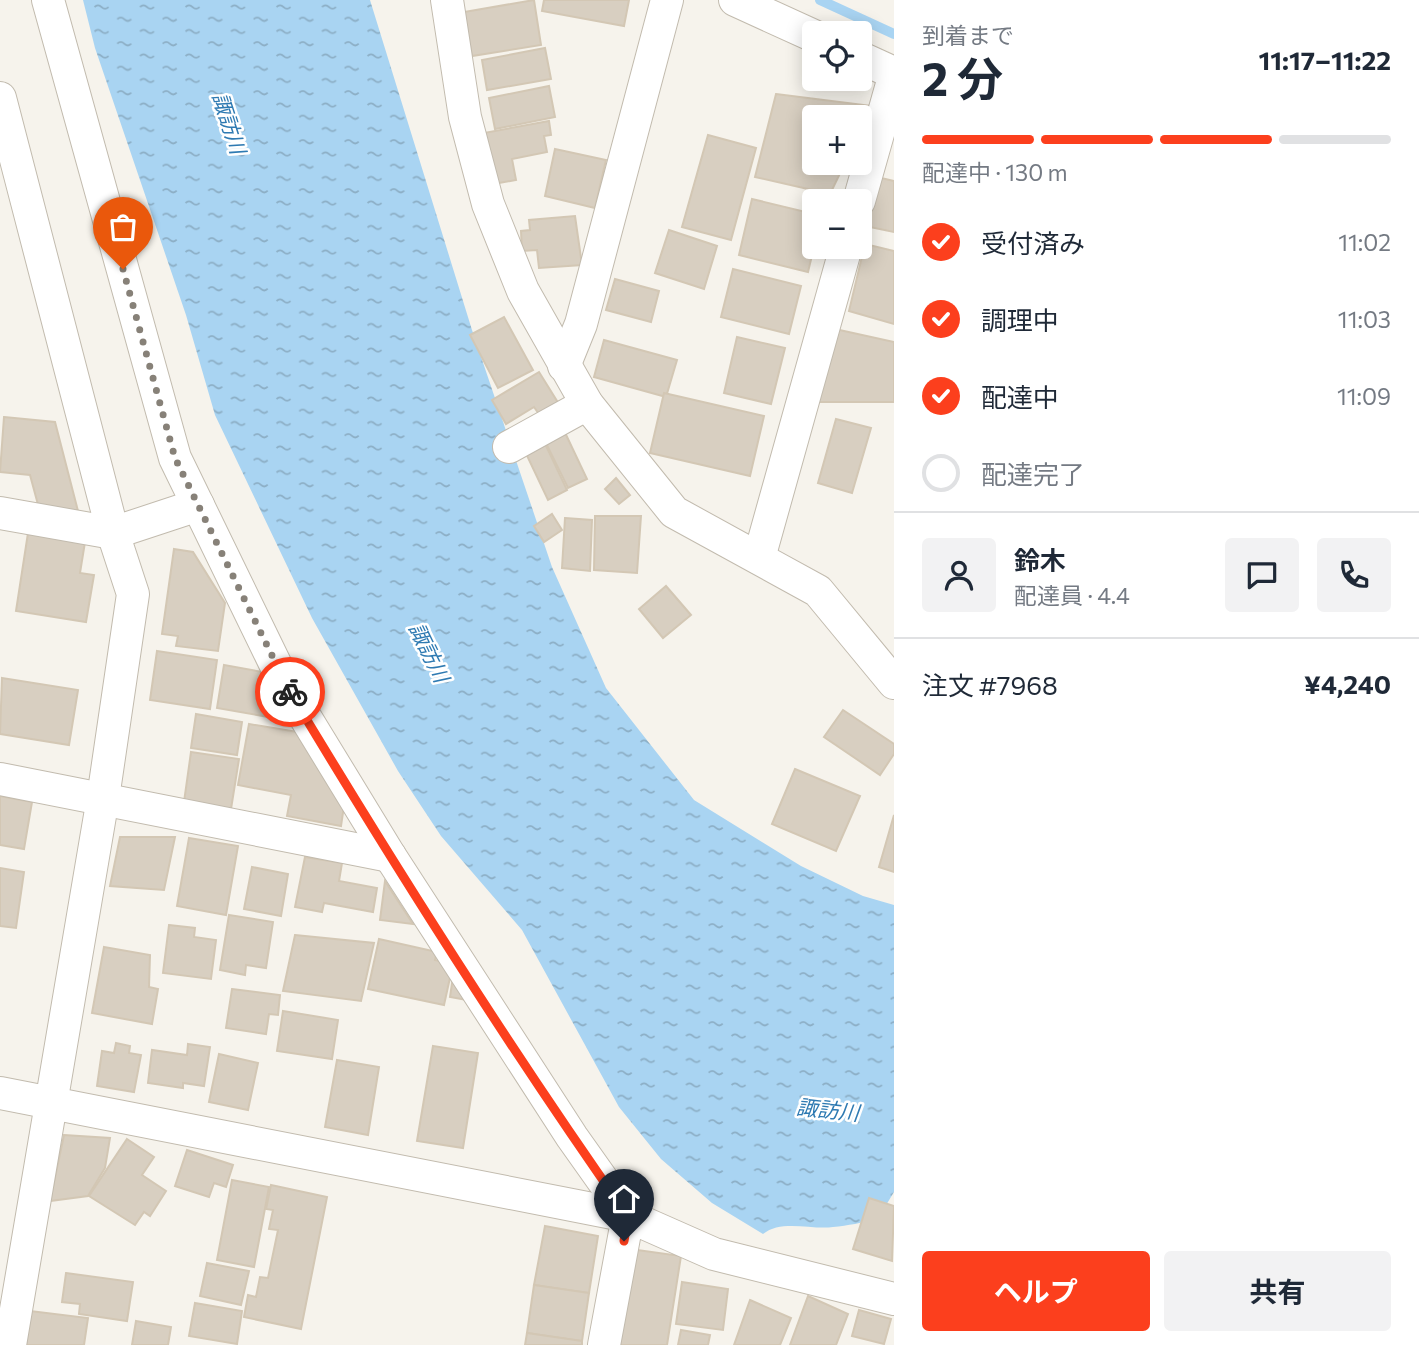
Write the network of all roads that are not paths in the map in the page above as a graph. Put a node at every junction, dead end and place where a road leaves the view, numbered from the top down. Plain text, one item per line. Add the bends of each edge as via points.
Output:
1 (48, 0) edge
2 (447, 0) edge
3 (667, 0) edge
4 (735, 0) edge
5 (802, 31) edge
6 (872, 64) edge
7 (894, 75) edge
8 (0, 98) edge
9 (862, 189) edge
10 (843, 259) edge
11 (564, 366) junction
12 (587, 404) junction
13 (509, 447) dead end
14 (198, 505) junction
15 (0, 513) edge
16 (113, 533) junction
17 (759, 558) junction
18 (893, 678) edge
19 (0, 779) edge
20 (103, 798) junction
21 (390, 856) junction
22 (0, 1093) edge
23 (51, 1103) junction
24 (628, 1216) junction
25 (894, 1299) edge
26 (10, 1345) edge
27 (604, 1345) edge

1 - 14 street via 175,458
2 - 11 street via 465,117 488,204 523,291
3 - 11 street via 581,324
4 - 5 street
6 - 7 street
7 - 9 street
8 - 16 street
10 - 17 street
11 - 12 street
12 - 13 street
12 - 17 street via 674,512
14 - 16 street
14 - 21 street via 285,684
15 - 16 street
16 - 20 street via 133,594
17 - 18 street via 818,591
19 - 20 street
20 - 21 street
20 - 23 street
21 - 24 street
22 - 23 street
23 - 24 street
23 - 26 street
24 - 25 street via 714,1254
24 - 27 street

